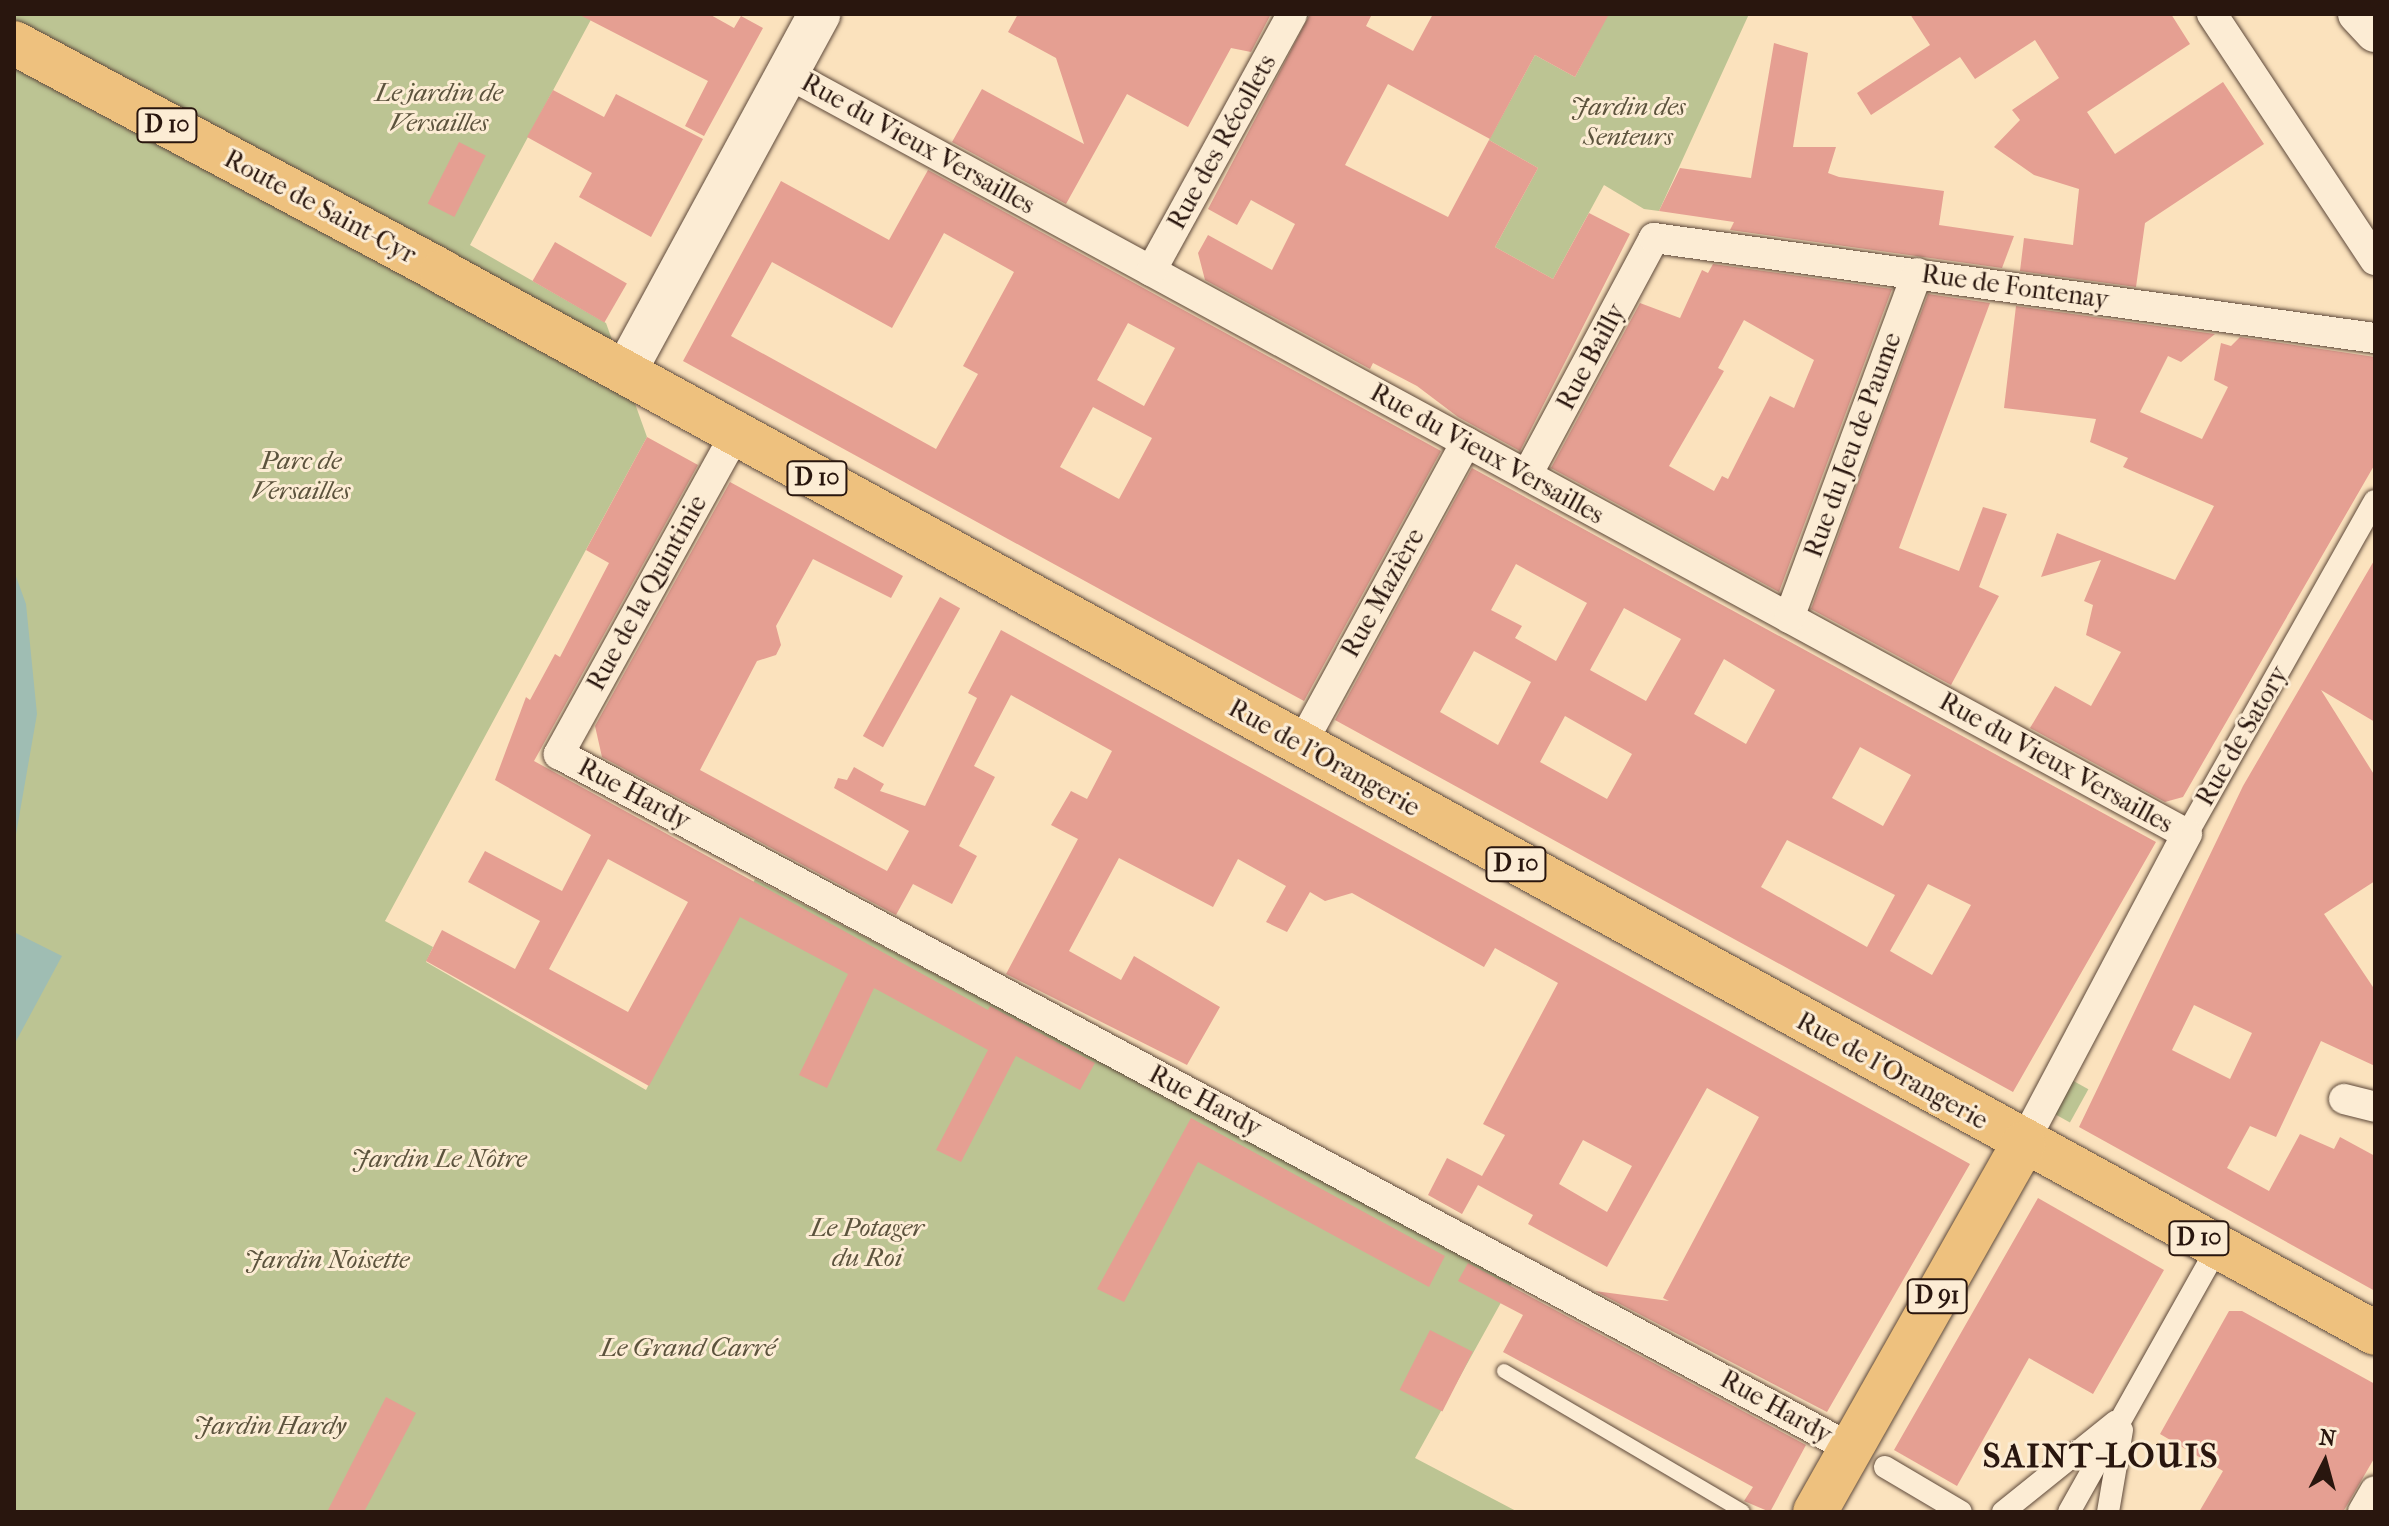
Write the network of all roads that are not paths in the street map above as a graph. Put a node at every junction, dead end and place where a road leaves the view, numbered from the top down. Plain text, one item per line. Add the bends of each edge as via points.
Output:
1 (819, 14) edge
2 (1292, 14) edge
3 (2212, 14) edge
4 (2357, 14) edge
5 (2375, 33) edge
6 (14, 43) edge
7 (787, 73) junction
8 (1654, 238) joint
9 (2375, 260) edge
10 (1151, 271) junction
11 (1917, 273) junction
12 (2375, 338) edge
13 (625, 372) junction
14 (736, 433) junction
15 (1466, 442) junction
16 (1527, 475) junction
17 (2375, 501) edge
18 (1789, 618) junction
19 (1301, 745) junction
20 (559, 754) joint
21 (2187, 834) junction
22 (2344, 1099) dead end
23 (2375, 1107) edge
24 (2023, 1144) junction
25 (2217, 1248) junction
26 (2375, 1333) edge
27 (1504, 1371) dead end
28 (2125, 1413) junction
29 (1869, 1458) junction
30 (2375, 1491) edge
31 (1727, 1508) edge
32 (1743, 1512) edge
33 (1815, 1512) edge
34 (1961, 1512) edge
35 (2003, 1512) edge
36 (2069, 1512) edge
37 (2108, 1512) edge
38 (2363, 1512) edge

1 - 7 main road
2 - 10 street, Rue des Récollets
3 - 9 street
4 - 5 street
6 - 13 main road, Route de Saint-Cyr / D 10
7 - 10 street, Rue du Vieux Versailles
7 - 13 main road
8 - 11 street, Rue de Fontenay
8 - 16 street, Rue Bailly
10 - 15 street, Rue du Vieux Versailles
11 - 12 street, Rue de Fontenay
11 - 18 street, Rue du Jeu de Paume
13 - 14 main road, Rue de l'Orangerie / D 10
14 - 19 main road, Rue de l'Orangerie / D 10
14 - 20 street, Rue de la Quintinie
15 - 16 street, Rue du Vieux Versailles
15 - 19 street, Rue Mazière
16 - 18 street, Rue du Vieux Versailles
17 - 21 street, Rue de Satory
18 - 21 street, Rue du Vieux Versailles
19 - 24 main road, Rue de l'Orangerie / D 10
20 - 29 street, Rue Hardy
21 - 24 street, Rue de Satory
22 - 23 street
24 - 25 main road, D 10
24 - 29 main road, D 91
25 - 26 main road, D 10
25 - 28 street
27 - 31 lane
28 - 35 street
28 - 36 street
28 - 37 street
29 - 33 main road, D 91
29 - 34 street
30 - 38 street
31 - 32 lane

